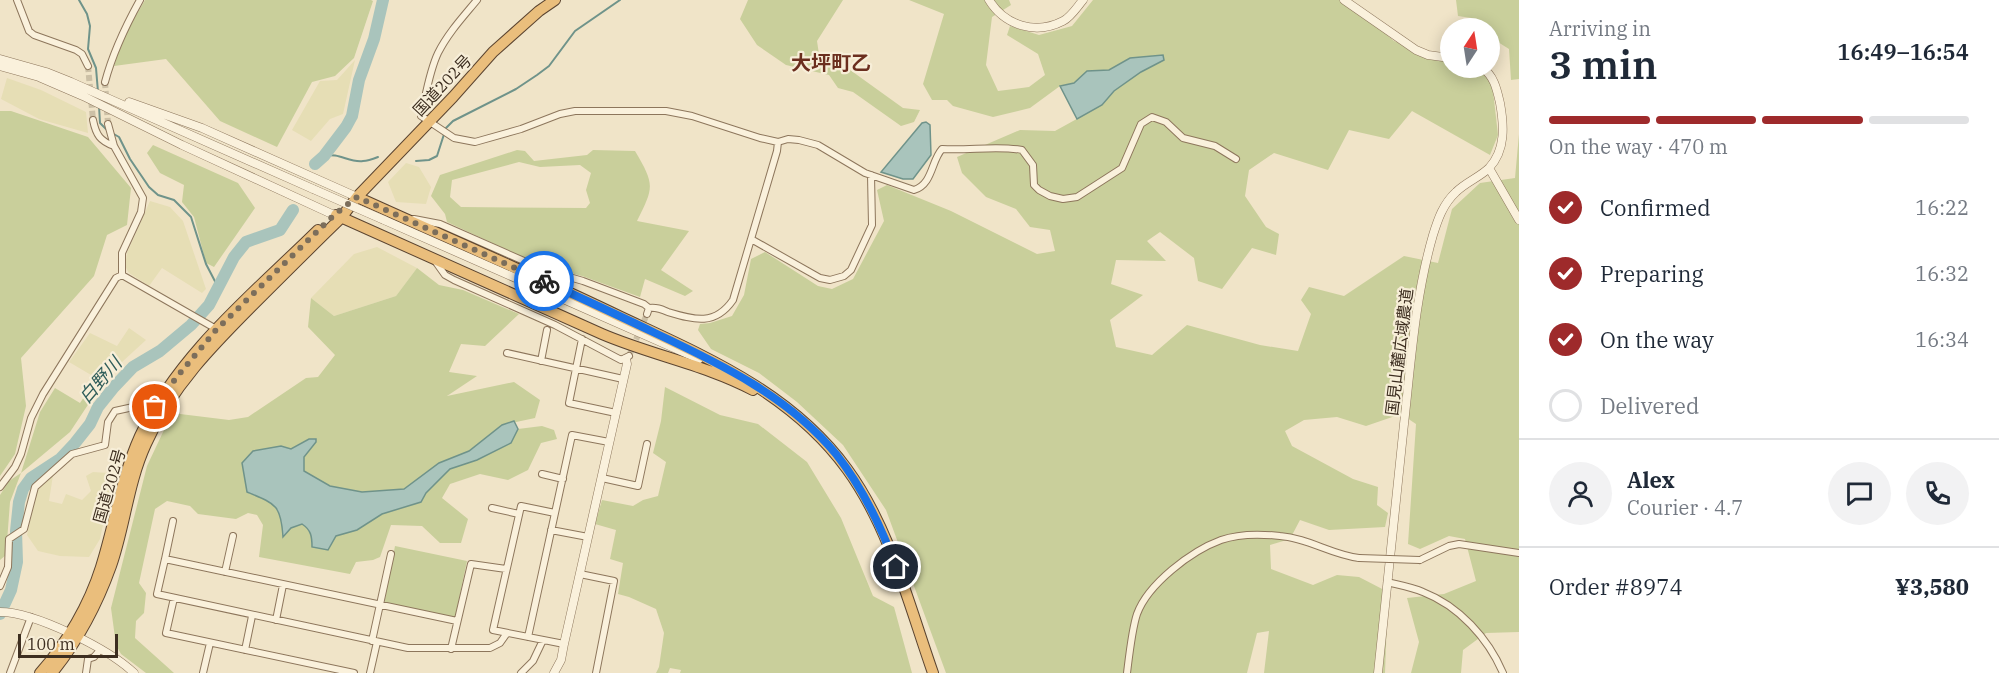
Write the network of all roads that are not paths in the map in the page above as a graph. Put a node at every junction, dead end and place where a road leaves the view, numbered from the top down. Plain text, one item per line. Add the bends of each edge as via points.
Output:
1 (17, 0) edge
2 (140, 0) edge
3 (477, 0) edge
4 (555, 0) edge
5 (989, 0) edge
6 (1083, 0) edge
7 (1344, 0) edge
8 (1440, 57) edge
9 (0, 59) edge
10 (0, 66) edge
11 (88, 66) tunnel mouth
12 (1492, 78) edge
13 (71, 82) junction
14 (105, 82) tunnel mouth
15 (81, 95) junction
16 (151, 117) junction
17 (93, 120) tunnel mouth
18 (429, 122) junction
19 (108, 124) tunnel mouth
20 (778, 142) junction
21 (114, 146) junction
22 (1236, 159) dead end
23 (1489, 168) junction
24 (871, 175) junction
25 (357, 197) junction
26 (337, 216) junction
27 (399, 216) junction
28 (1519, 220) edge
29 (751, 239) junction
30 (434, 259) junction
31 (122, 275) junction
32 (547, 330) dead end
33 (220, 332) junction
34 (582, 339) junction
35 (507, 353) dead end
36 (627, 358) joint
37 (541, 361) junction
38 (575, 369) junction
39 (623, 379) junction
40 (782, 405) junction
41 (155, 407) junction
42 (616, 413) junction
43 (819, 436) junction
44 (609, 442) junction
45 (647, 444) dead end
46 (542, 474) dead end
47 (563, 478) junction
48 (602, 478) junction
49 (0, 487) edge
50 (492, 508) dead end
51 (555, 513) junction
52 (519, 514) junction
53 (174, 521) dead end
54 (551, 530) junction
55 (233, 536) dead end
56 (588, 537) junction
57 (1519, 553) edge
58 (391, 554) dead end
59 (165, 559) junction
60 (506, 569) junction
61 (225, 572) junction
62 (580, 574) junction
63 (1388, 582) junction
64 (283, 585) junction
65 (0, 586) edge
66 (174, 598) junction
67 (381, 605) junction
68 (0, 612) edge
69 (252, 616) junction
70 (31, 617) junction
71 (276, 620) junction
72 (457, 621) junction
73 (507, 633) junction
74 (74, 636) junction
75 (528, 637) junction
76 (543, 640) junction
77 (374, 642) junction
78 (210, 643) junction
79 (564, 644) junction
80 (451, 649) junction
81 (100, 650) junction
82 (245, 650) junction
83 (333, 671) edge
84 (10, 673) edge
85 (40, 673) edge
86 (52, 673) edge
87 (86, 673) edge
88 (134, 673) edge
89 (203, 673) edge
90 (354, 673) edge
91 (370, 673) edge
92 (520, 673) edge
93 (555, 673) edge
94 (596, 673) edge
95 (933, 673) edge
96 (1127, 673) edge
97 (1378, 673) edge
98 (1503, 673) edge

1 - 11 street via 29,31 76,50
2 - 14 street via 121,34
3 - 18 street via 444,44 432,68 421,116
4 - 18 highway, 国道202号 via 493,52
5 - 6 street via 1014,23 1038,28 1066,20
7 - 8 street via 1416,50
9 - 13 street
10 - 15 street
12 - 23 street, 国見山麓広域農道 via 1504,127 1502,142
13 - 16 street
13 - 25 street via 202,128
15 - 16 street
15 - 26 street
16 - 40 street, bridge via 722,370
17 - 21 street via 96,135
18 - 20 street via 462,141 475,142 575,111 666,111
18 - 25 highway, 国道202号
19 - 21 street
20 - 24 street via 788,139 818,145
20 - 29 street
21 - 31 street via 143,198 141,212 122,253
22 - 24 street via 1215,146 1183,138 1166,122 1152,117 1141,124 1122,168 1077,197 1063,199 1039,190 1034,185 1030,158 1022,150 1008,147 942,149 932,172 914,190
23 - 28 street
23 - 63 street, 国見山麓広域農道 via 1455,193 1441,211 1424,268
24 - 29 street via 872,225 851,270 844,276 830,280 810,274
25 - 26 highway, 国道202号
25 - 27 highway
26 - 30 highway
26 - 33 highway, 国道202号
27 - 29 street via 440,224 542,269 644,304 648,311 655,307 700,320 726,311 733,300
27 - 40 highway via 716,362 743,376
30 - 34 street via 445,275 454,280
30 - 43 highway via 623,343 744,385
31 - 33 street
31 - 49 street via 116,278 43,394 15,467
32 - 37 street
33 - 41 highway, 国道202号 via 176,378
33 - 74 highway, 国道202号 via 161,413 146,442 131,483 111,564 94,608
34 - 36 street via 621,360
34 - 38 street
35 - 37 street
36 - 39 street
37 - 38 street
38 - 39 street
38 - 42 street via 569,403
39 - 42 street
40 - 43 highway
41 - 65 street via 147,404 115,411 108,422 105,445 72,454 35,487 24,530 9,539 8,567
41 - 74 highway, 国道202号 via 123,481 100,569
42 - 44 street
43 - 95 highway via 855,480 881,528
44 - 47 street via 572,435
44 - 48 street
45 - 48 street via 638,486
46 - 47 street
47 - 51 street
48 - 56 street
50 - 52 street
51 - 52 street via 521,506
51 - 54 street
52 - 60 street
53 - 59 street
54 - 56 street
54 - 75 street
55 - 61 street
56 - 62 street
57 - 96 street, bridge via 1459,544 1420,560 1359,558 1281,536 1218,541 1172,570 1142,605
58 - 67 street
59 - 61 street
59 - 66 street via 158,594
60 - 72 street via 471,564
60 - 73 street via 493,630
61 - 64 street
62 - 79 street
62 - 94 street via 614,581
63 - 97 street, 国見山麓広域農道
63 - 98 street via 1422,591 1452,607 1492,652
64 - 67 street
64 - 71 street
66 - 69 street
66 - 78 street via 166,633
67 - 72 street
67 - 77 street
68 - 70 street
69 - 71 street
69 - 82 street
70 - 74 street
70 - 84 street
71 - 77 street
72 - 80 street
73 - 75 street
73 - 80 street via 490,648
74 - 81 street
74 - 85 highway, 国道202号
74 - 86 highway, 国道202号
75 - 76 street
76 - 79 street
76 - 92 street via 533,661
77 - 80 street
77 - 91 street
78 - 82 street
78 - 89 street
79 - 93 street
81 - 87 street via 88,659
81 - 88 street
82 - 83 street
83 - 90 street

